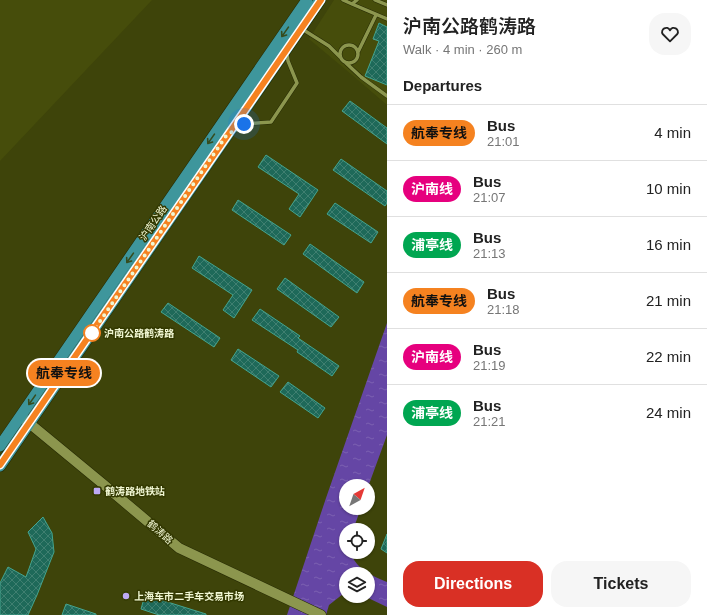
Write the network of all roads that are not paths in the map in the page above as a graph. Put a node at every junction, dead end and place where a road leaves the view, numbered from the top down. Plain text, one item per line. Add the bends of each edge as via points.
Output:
1 (307, 0) edge
2 (320, 0) edge
3 (343, 0) edge
4 (357, 0) edge
5 (375, 0) edge
6 (352, 4) junction
7 (387, 5) edge
8 (376, 15) junction
9 (387, 19) edge
10 (301, 29) junction
11 (287, 48) junction
12 (358, 52) junction
13 (341, 57) junction
14 (345, 62) junction
15 (387, 96) edge
16 (226, 136) junction
17 (25, 419) junction
18 (0, 446) edge
19 (0, 466) edge
20 (321, 615) edge

1 -> 17 main road, 沪南公路
2 - 10 main road, 沪南公路
3 - 6 lane
4 - 6 lane
5 - 7 lane
6 - 8 lane
8 - 9 lane
8 - 12 lane
10 - 11 main road, 沪南公路
10 - 13 lane via 329,46
11 - 16 main road, 沪南公路
11 - 16 lane via 288,61 298,83 271,122 244,124
12 - 13 lane via 355,47 347,45 342,48
12 - 14 lane via 353,62
13 - 14 lane
14 - 15 lane
16 - 17 main road, 沪南公路 via 93,333
17 - 18 main road, 沪南公路
17 - 19 main road, 沪南公路
17 - 20 street, 鹤涛路 via 178,548

